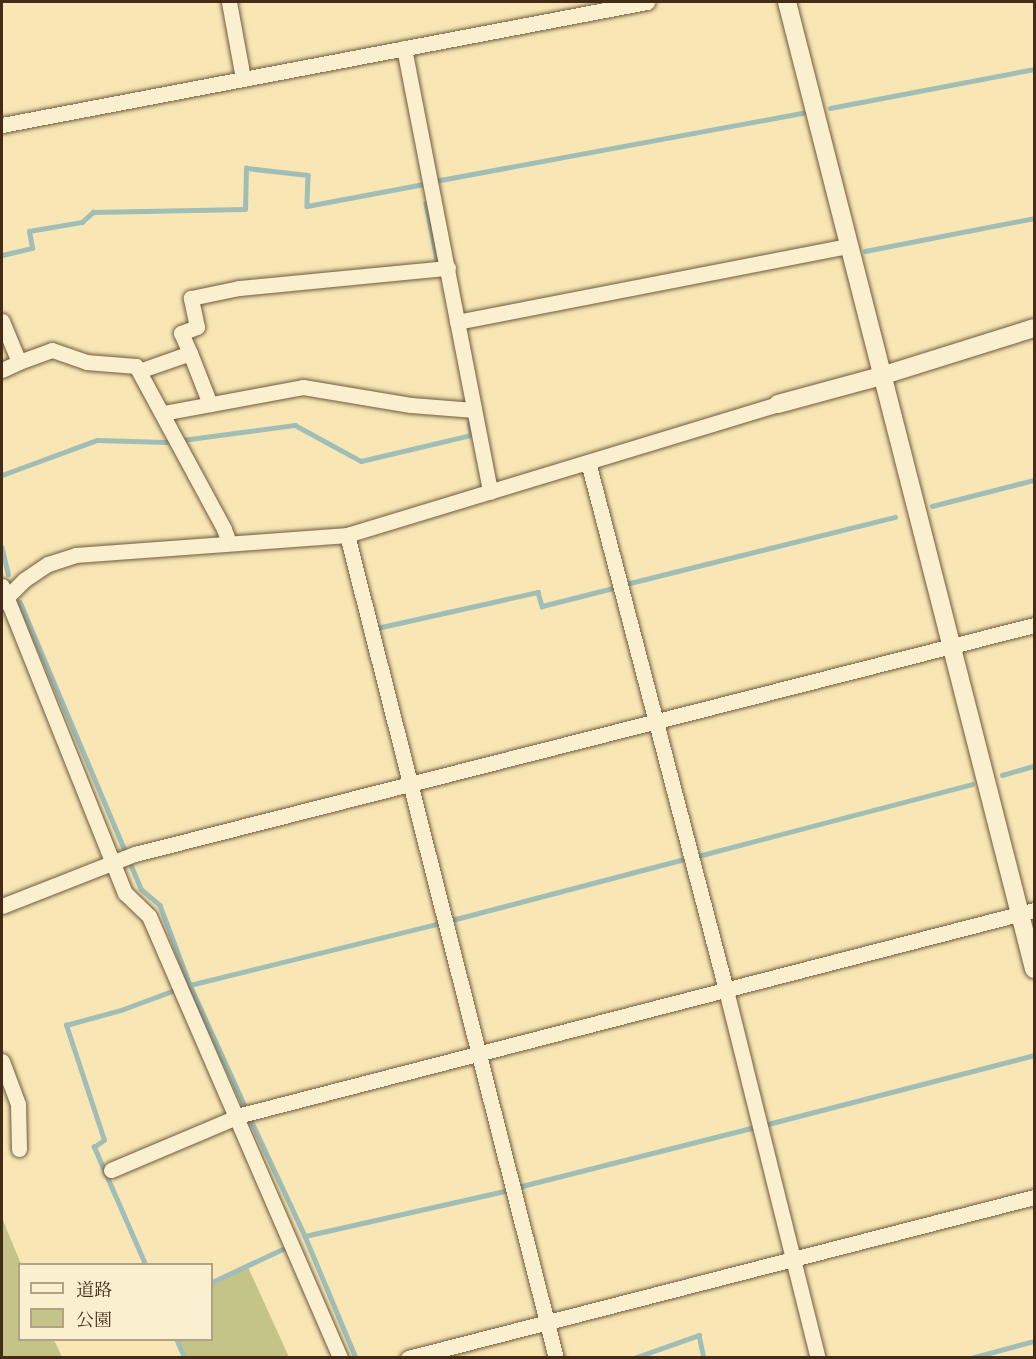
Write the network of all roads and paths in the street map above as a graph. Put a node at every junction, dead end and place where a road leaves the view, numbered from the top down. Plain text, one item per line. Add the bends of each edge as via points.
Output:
1 (230, 2) edge
2 (647, 2) edge
3 (787, 2) edge
4 (404, 48) junction
5 (243, 78) junction
6 (2, 125) edge
7 (849, 246) junction
8 (448, 268) junction
9 (2, 321) edge
10 (457, 322) junction
11 (1035, 328) edge
12 (190, 353) junction
13 (20, 362) junction
14 (2, 370) edge
15 (139, 371) junction
16 (881, 376) junction
17 (210, 404) junction
18 (778, 404) joint
19 (474, 410) junction
20 (163, 413) junction
21 (588, 462) junction
22 (490, 492) junction
23 (347, 535) junction
24 (229, 543) junction
25 (3, 595) edge
26 (1035, 625) edge
27 (952, 646) junction
28 (656, 722) junction
29 (411, 784) junction
30 (121, 859) junction
31 (2, 906) edge
32 (1027, 912) edge
33 (1035, 969) edge
34 (726, 990) junction
35 (480, 1054) junction
36 (2, 1061) edge
37 (234, 1118) junction
38 (19, 1149) dead end
39 (111, 1170) dead end
40 (1035, 1197) edge
41 (792, 1259) junction
42 (547, 1322) junction
43 (340, 1358) edge
44 (408, 1358) edge
45 (556, 1358) edge
46 (818, 1358) edge

1 - 5 street
2 - 4 street
3 - 7 street
4 - 5 street
4 - 8 street
5 - 6 street
7 - 10 street
7 - 16 street
8 - 10 street
8 - 12 street via 239,288 191,298 197,327 182,333
9 - 13 street
10 - 19 street
11 - 16 street
12 - 15 street
12 - 17 street
13 - 14 street
13 - 15 street via 52,350 86,362 136,366
15 - 20 street
16 - 18 street
16 - 27 street
17 - 19 street via 303,387 411,405
17 - 20 street
18 - 21 street
19 - 22 street
20 - 24 street
21 - 22 street
21 - 28 street
22 - 23 street
23 - 24 street
23 - 29 street
24 - 25 street via 76,555 48,564
25 - 30 street
26 - 27 street
27 - 28 street
27 - 32 street
28 - 29 street
28 - 34 street
29 - 30 street
29 - 35 street
30 - 31 street
30 - 37 street via 125,893 149,916
32 - 33 street
32 - 34 street
34 - 35 street
34 - 41 street
35 - 37 street
35 - 42 street
36 - 38 street via 18,1104
37 - 39 street
37 - 43 street
40 - 41 street
41 - 42 street
41 - 46 street
42 - 44 street
42 - 45 street

